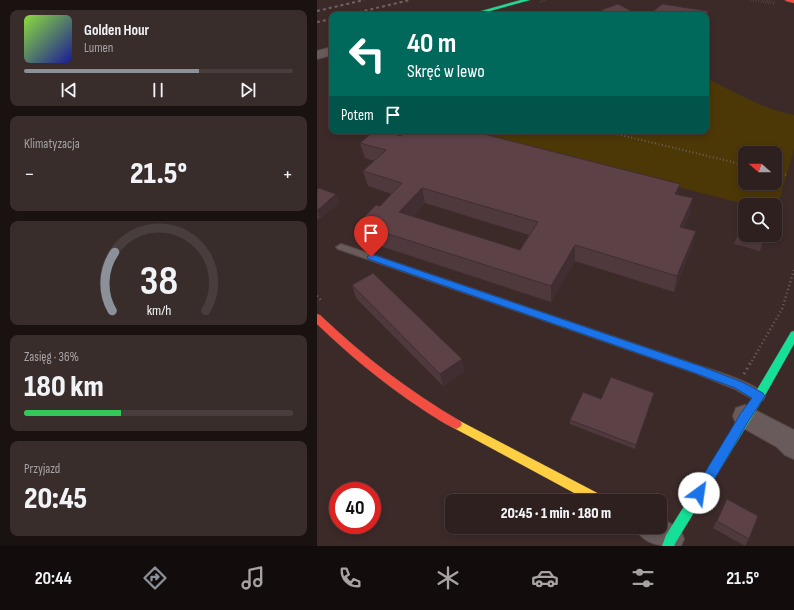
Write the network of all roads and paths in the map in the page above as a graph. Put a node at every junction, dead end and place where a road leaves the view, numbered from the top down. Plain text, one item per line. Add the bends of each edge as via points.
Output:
1 (527, 0) edge
2 (789, 0) edge
3 (794, 1) edge
4 (481, 12) edge
5 (329, 52) edge
6 (317, 55) edge
7 (616, 134) edge
8 (738, 163) edge
9 (782, 174) edge
10 (786, 175) dead end
11 (341, 247) dead end
12 (317, 318) edge
13 (794, 335) edge
14 (759, 396) junction
15 (745, 416) junction
16 (794, 447) edge
17 (588, 494) edge
18 (662, 537) edge

1 - 4 street
2 - 3 street
5 - 6 street
7 - 8 path
9 - 10 path
11 - 14 lane via 699,370 739,385
12 - 17 street via 369,366 407,393 445,417
13 - 14 street
14 - 15 street
15 - 16 street
15 - 18 street

